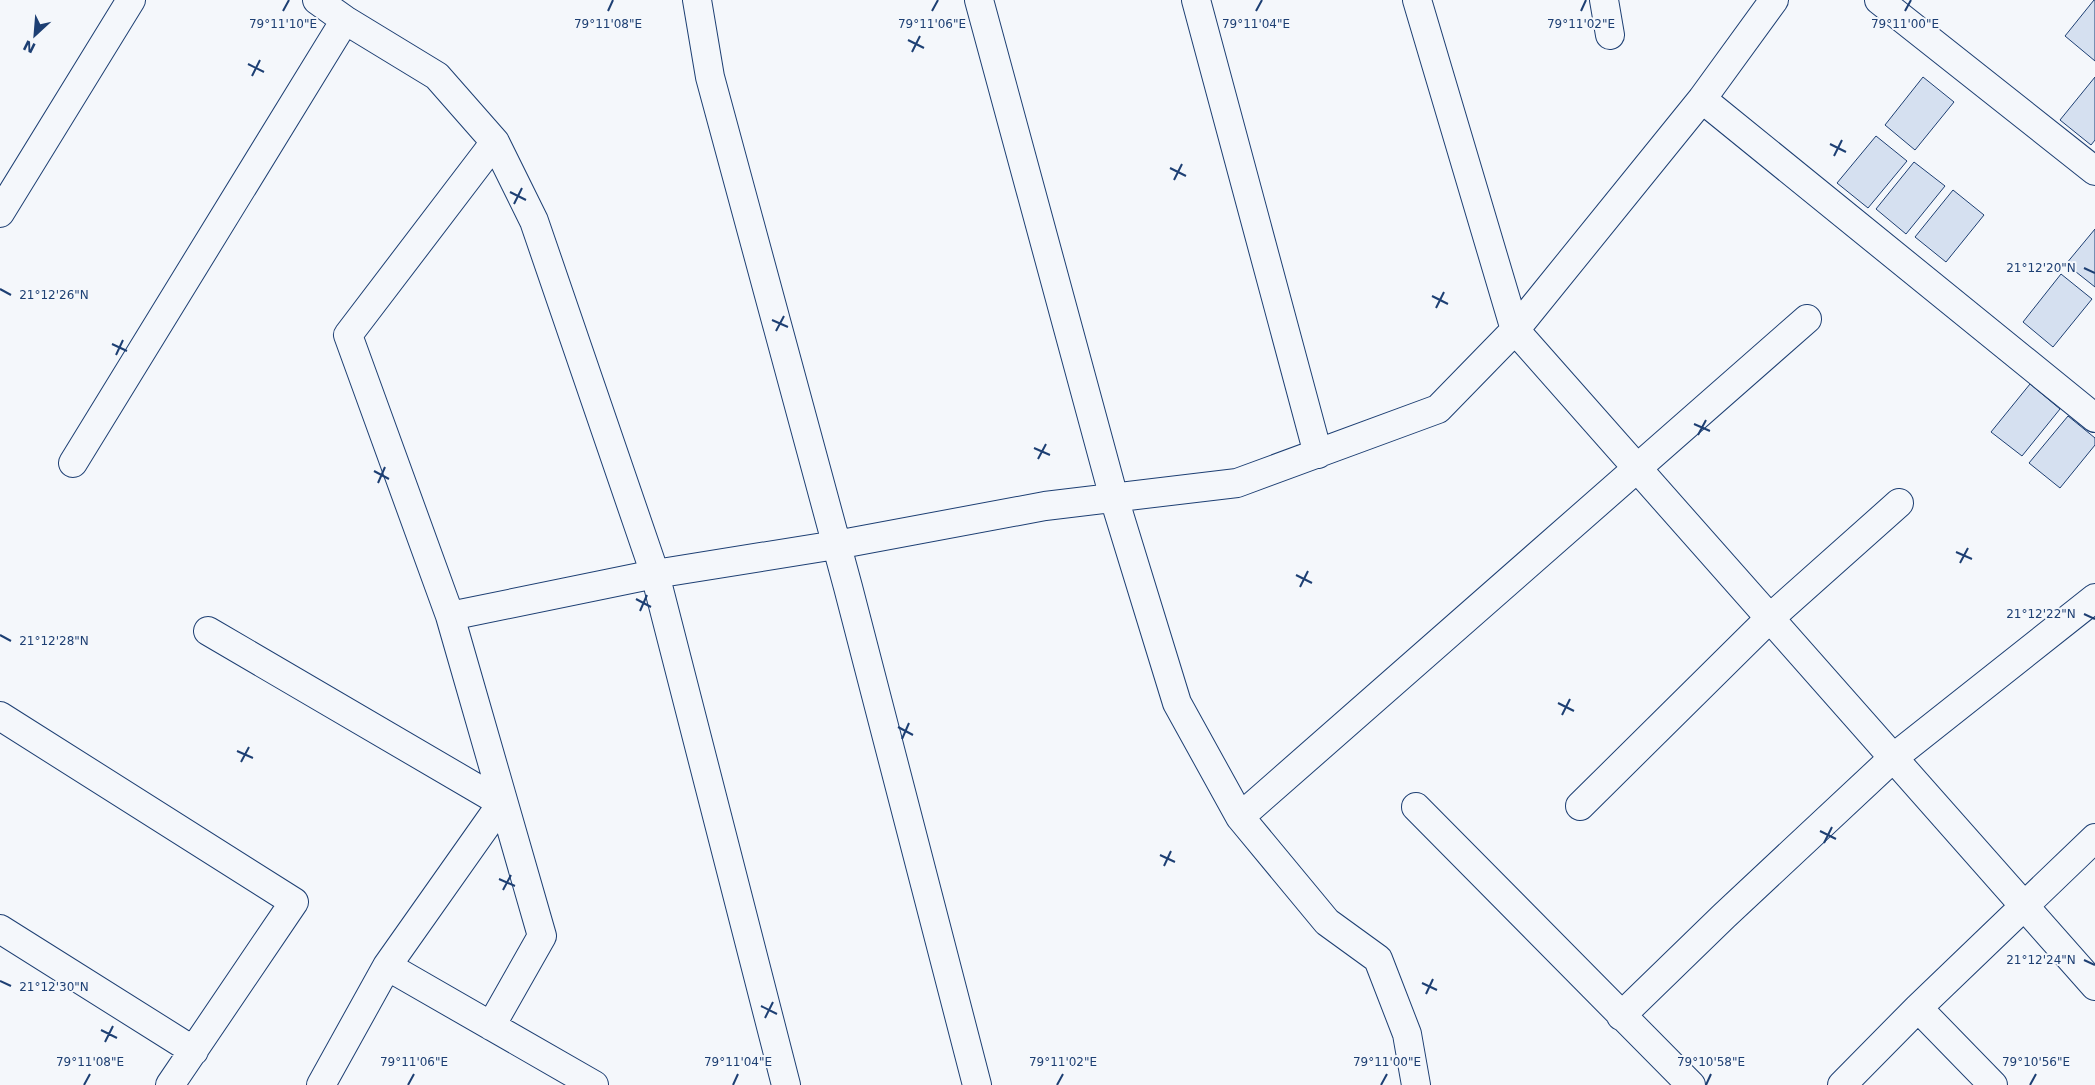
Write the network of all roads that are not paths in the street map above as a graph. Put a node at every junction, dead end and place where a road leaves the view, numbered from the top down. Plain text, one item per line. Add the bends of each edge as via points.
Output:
1 (131, 0) edge
2 (317, 0) edge
3 (697, 0) edge
4 (979, 0) edge
5 (1196, 0) edge
6 (1417, 0) edge
7 (1604, 0) edge
8 (1774, 0) edge
9 (1879, 0) edge
10 (345, 20) junction
11 (1610, 35) dead end
12 (1702, 99) junction
13 (495, 142) junction
14 (2095, 171) edge
15 (0, 213) edge
16 (1807, 319) dead end
17 (1515, 330) junction
18 (2095, 418) edge
19 (1318, 454) junction
20 (73, 463) dead end
21 (1637, 468) junction
22 (1114, 498) junction
23 (1899, 502) dead end
24 (836, 545) junction
25 (655, 574) junction
26 (2095, 598) edge
27 (450, 616) junction
28 (1770, 618) junction
29 (208, 631) dead end
30 (1, 718) edge
31 (1893, 758) junction
32 (502, 803) junction
33 (1580, 806) dead end
34 (1416, 807) dead end
35 (1240, 817) junction
36 (2095, 838) edge
37 (2024, 906) junction
38 (0, 930) edge
39 (387, 966) junction
40 (2095, 986) edge
41 (1918, 1008) junction
42 (1621, 1016) junction
43 (491, 1026) junction
44 (194, 1051) junction
45 (170, 1085) edge
46 (321, 1085) edge
47 (594, 1085) edge
48 (786, 1085) edge
49 (976, 1085) edge
50 (1416, 1085) edge
51 (1690, 1085) edge
52 (1842, 1085) edge
53 (1993, 1085) edge

1 - 15 street
2 - 10 street
3 - 24 street via 710,77
4 - 22 street
5 - 19 street
6 - 17 street
7 - 11 street
8 - 12 street
9 - 14 street
10 - 13 street via 437,76
10 - 20 street
12 - 17 street
12 - 18 street
13 - 25 street via 534,221
13 - 27 street via 348,335
16 - 21 street
17 - 19 street via 1438,409
17 - 21 street
19 - 22 street via 1237,483
21 - 28 street
21 - 35 street
22 - 24 street via 1045,506
22 - 35 street via 1178,703
23 - 28 street
24 - 25 street
24 - 49 street
25 - 27 street
25 - 48 street
26 - 31 street
27 - 32 street
28 - 31 street
28 - 33 street
29 - 32 street
30 - 44 street via 294,902
31 - 37 street
31 - 42 street
32 - 39 street
32 - 43 street via 542,936
34 - 42 street
35 - 50 street via 1327,922 1378,959 1407,1034
36 - 37 street
37 - 40 street
37 - 41 street
38 - 44 street
39 - 43 street
39 - 46 street
41 - 52 street
41 - 53 street
42 - 51 street
43 - 47 street
44 - 45 street

